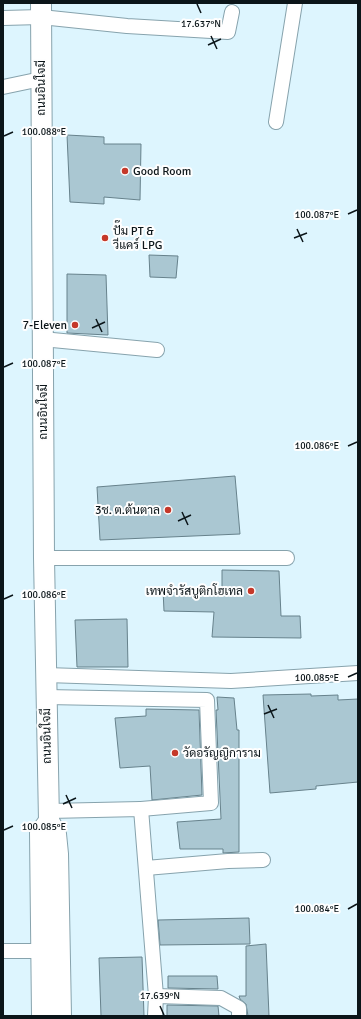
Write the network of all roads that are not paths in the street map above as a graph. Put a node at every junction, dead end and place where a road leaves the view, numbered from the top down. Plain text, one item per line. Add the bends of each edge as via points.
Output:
1 (295, 3) edge
2 (41, 10) edge
3 (232, 12) dead end
4 (3, 18) edge
5 (41, 79) junction
6 (3, 87) edge
7 (276, 122) dead end
8 (42, 339) junction
9 (157, 350) dead end
10 (44, 558) junction
11 (288, 558) dead end
12 (358, 673) edge
13 (46, 675) junction
14 (46, 697) junction
15 (141, 809) junction
16 (49, 816) junction
17 (263, 860) dead end
18 (146, 868) junction
19 (3, 951) edge
20 (41, 951) junction
21 (156, 996) junction
22 (42, 1016) edge
23 (61, 1016) edge
24 (156, 1016) edge
25 (239, 1016) edge

1 - 7 street
2 - 3 street via 127,26 228,32
2 - 4 street
2 - 5 main road, ถนนอินใจมี
5 - 6 street
5 - 8 main road, ถนนอินใจมี
8 - 9 street
8 - 10 main road, ถนนอินใจมี
10 - 11 street
10 - 13 main road, ถนนอินใจมี
12 - 13 street via 231,681
13 - 14 main road, ถนนอินใจมี
14 - 15 street via 207,700 211,803
14 - 16 main road, ถนนอินใจมี
15 - 16 street
15 - 18 street
16 - 20 main road, ถนนอินใจมี via 40,833
16 - 23 main road, ถนนอินใจมี via 56,834 58,854
17 - 18 street
18 - 21 street
19 - 20 street
20 - 22 main road, ถนนอินใจมี
21 - 24 street
21 - 25 street via 221,998 239,1008

